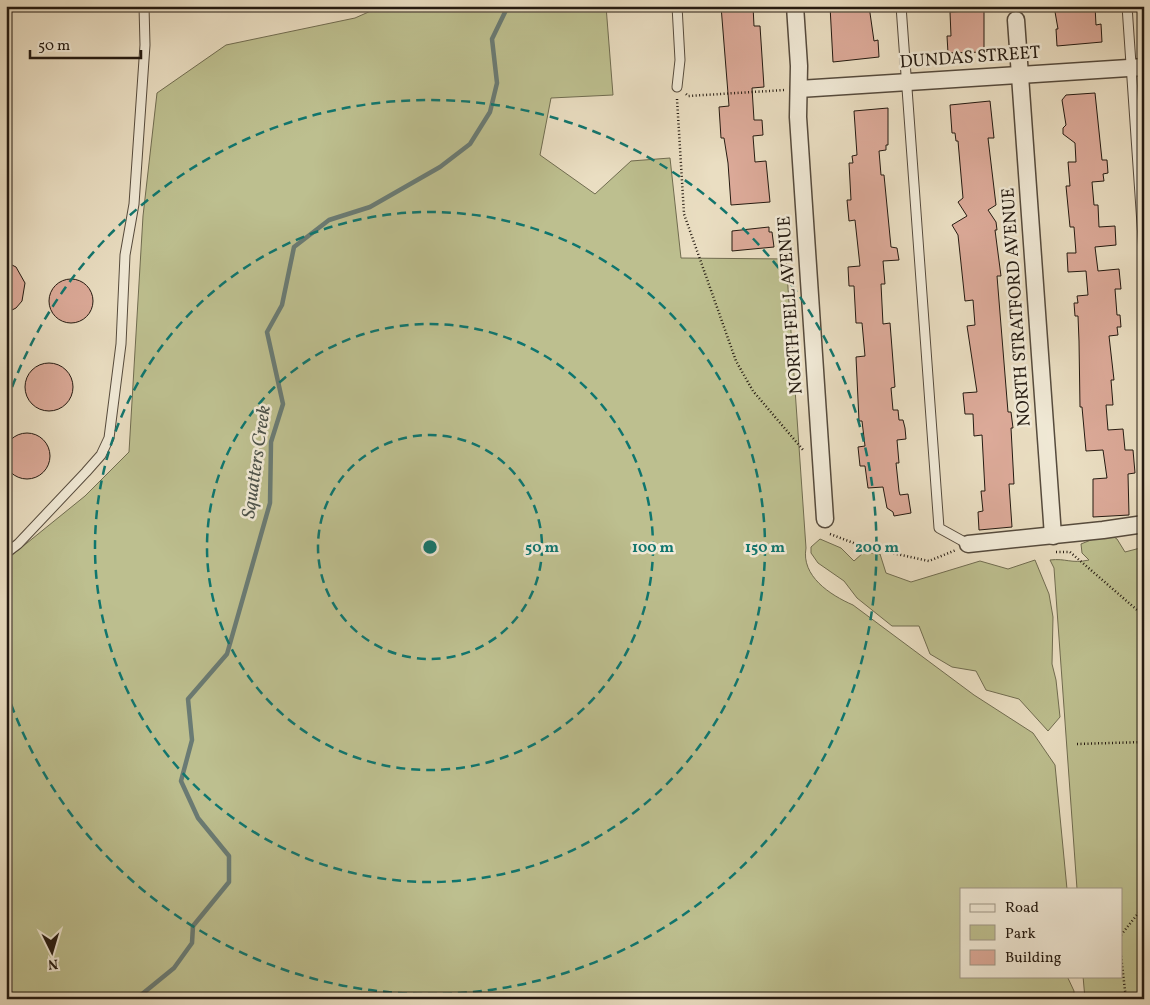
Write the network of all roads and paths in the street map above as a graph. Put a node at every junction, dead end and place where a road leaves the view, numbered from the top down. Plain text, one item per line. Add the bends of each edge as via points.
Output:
1 (144, 6) edge
2 (677, 6) edge
3 (795, 6) edge
4 (901, 6) edge
5 (1127, 6) edge
6 (1016, 20) dead end
7 (1137, 67) edge
8 (1021, 74) junction
9 (906, 82) junction
10 (677, 87) junction
11 (794, 90) junction
12 (1144, 253) edge
13 (810, 458) dead end
14 (1144, 524) edge
15 (826, 525) joint
16 (968, 544) junction
17 (1051, 544) junction
18 (6, 553) edge
19 (1144, 616) edge
20 (1144, 742) edge
21 (1077, 744) dead end
22 (1144, 906) edge
23 (1122, 934) edge
24 (1122, 965) edge
25 (1126, 999) edge

1 - 18 lane via 145,45 134,204 125,255 121,344 109,438 101,455 86,472
2 - 10 lane via 680,60
3 - 11 street, NORTH FELL AVENUE
4 - 9 lane
5 - 7 lane
6 - 8 street, NORTH STRATFORD AVENUE
7 - 8 street, DUNDAS STREET
7 - 12 lane
8 - 9 street, DUNDAS STREET
8 - 17 street, NORTH STRATFORD AVENUE
9 - 11 street, DUNDAS STREET
9 - 16 lane via 939,528
10 - 11 path via 688,96
10 - 13 path via 684,214 736,361 753,391
11 - 15 street, NORTH FELL AVENUE
14 - 17 street
15 - 16 path via 864,546 930,561
16 - 17 street
17 - 19 path via 1070,552
20 - 21 path
22 - 23 path
24 - 25 path

